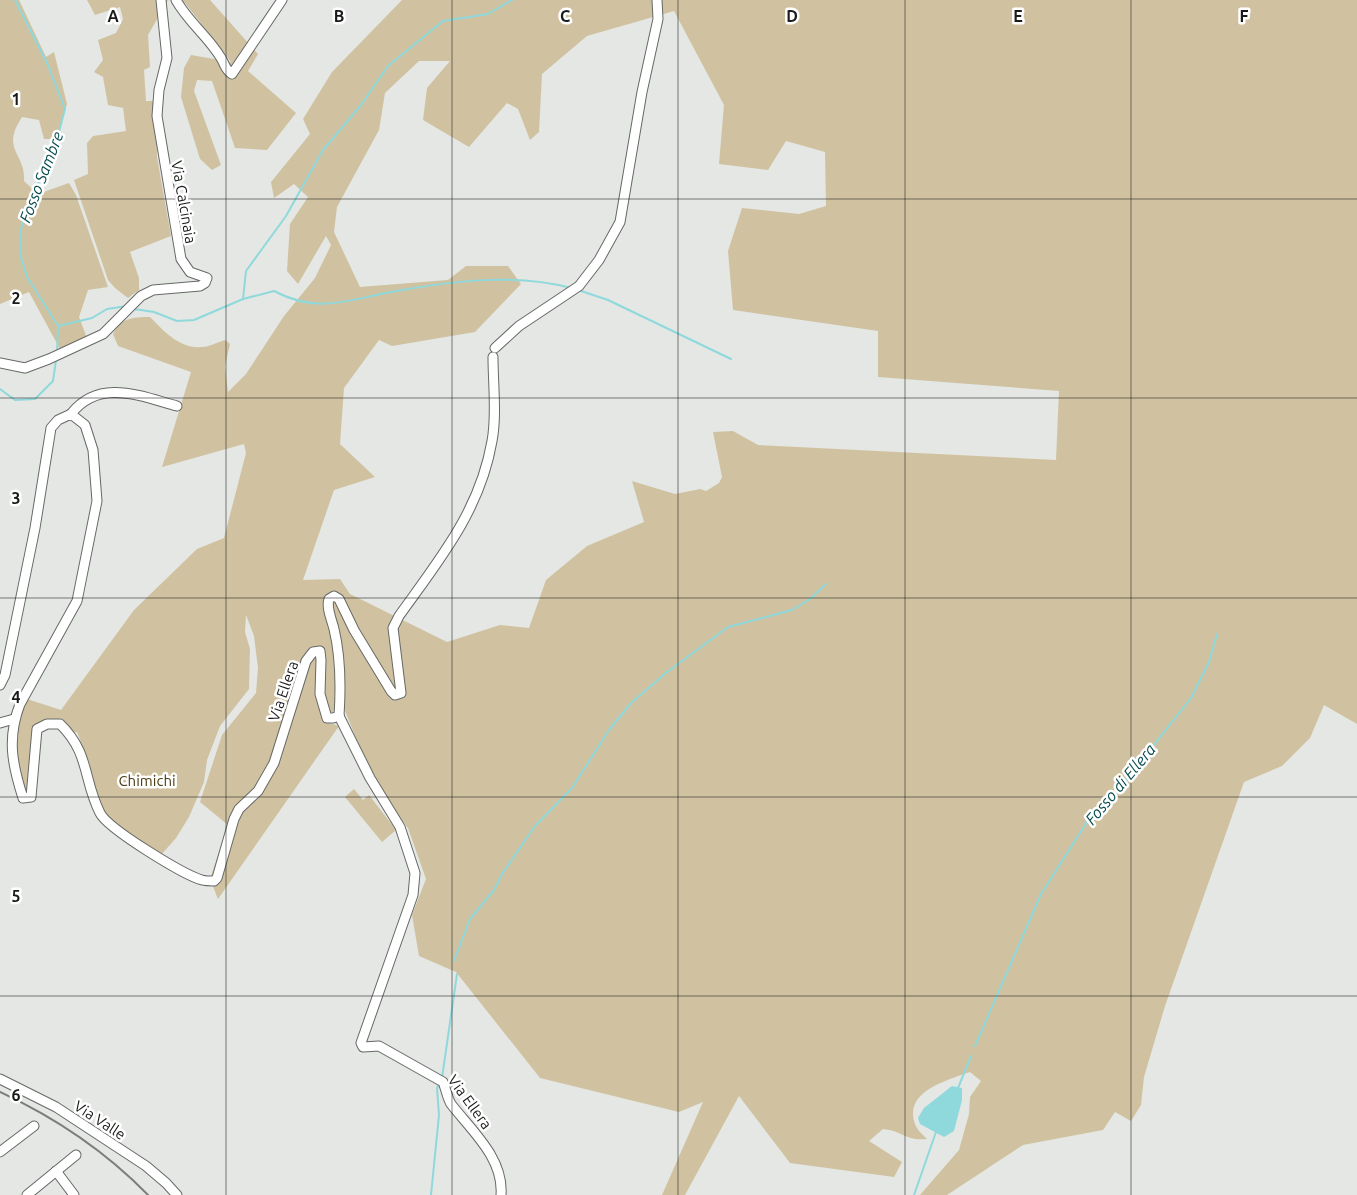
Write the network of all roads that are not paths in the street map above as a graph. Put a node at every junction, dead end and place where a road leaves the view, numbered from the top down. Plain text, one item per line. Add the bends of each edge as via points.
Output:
1 (161, 0) edge
2 (176, 0) edge
3 (282, 0) edge
4 (657, 0) edge
5 (0, 363) edge
6 (177, 406) dead end
7 (71, 414) junction
8 (0, 685) edge
9 (339, 716) junction
10 (14, 719) junction
11 (0, 724) edge
12 (0, 1079) edge
13 (34, 1126) dead end
14 (0, 1152) edge
15 (76, 1155) dead end
16 (56, 1171) junction
17 (27, 1195) edge
18 (74, 1195) edge
19 (177, 1195) edge
20 (501, 1195) edge

1 - 5 street, Via Calcinaia via 167,58 157,116 177,245 185,267 207,278 205,283 153,290 140,296 103,334 49,359 25,368
2 - 3 street via 184,15 232,74
4 - 9 street via 658,19 622,214 607,246 579,286 519,326 494,352 492,440 479,492 456,535 393,628 400,693 396,695 391,691 339,599 334,596 329,599 342,677
6 - 7 street via 123,392 105,391 81,402
7 - 8 street via 58,420 51,428 35,528 5,675
7 - 10 street via 85,424 93,450 97,501 77,601
9 - 10 street, Via Ellera via 327,718 320,694 322,660 320,651 313,652 306,661 274,763 258,791 239,809 217,878 212,881 202,880 150,853 105,820 90,791 74,737 60,724 47,724 37,729 30,798 23,798 11,747
9 - 20 street, Via Ellera via 370,778 397,819 415,873 413,895 361,1044 363,1047 379,1046 439,1080 450,1102 488,1150 498,1173
10 - 11 street
12 - 19 street, Via Valle via 56,1107 146,1166
13 - 14 street
15 - 16 street
16 - 17 street
16 - 18 street

